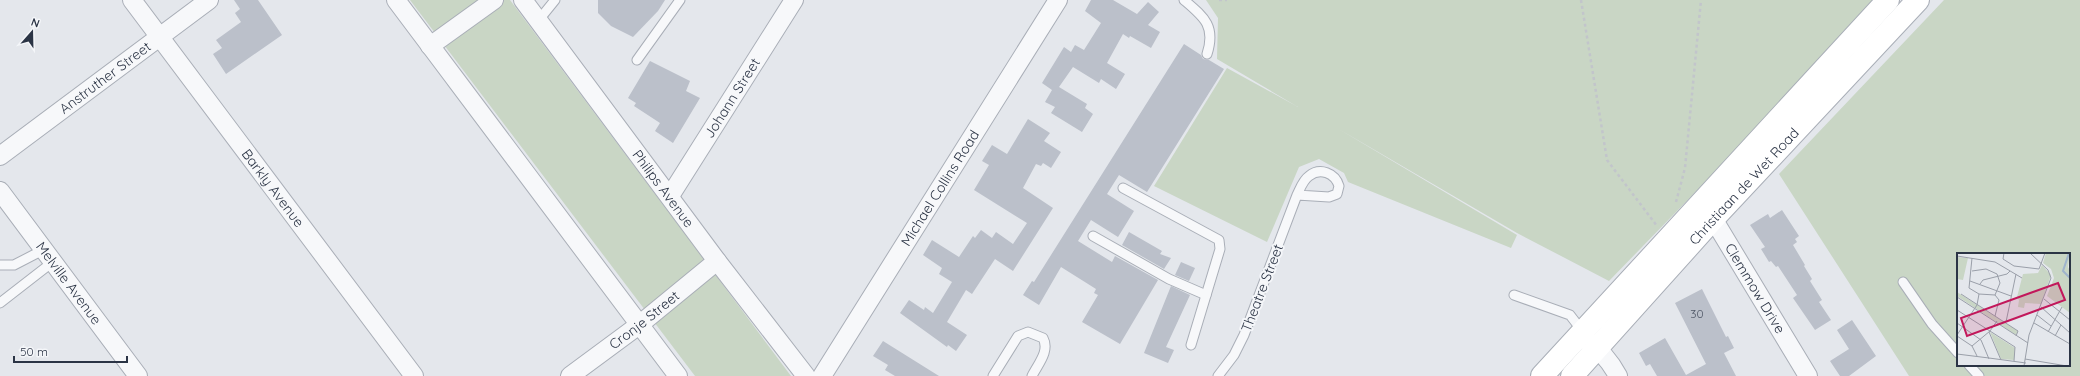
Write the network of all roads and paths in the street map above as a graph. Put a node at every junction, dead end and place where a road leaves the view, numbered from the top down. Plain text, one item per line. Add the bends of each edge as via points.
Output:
1 (132, 0) edge
2 (209, 0) edge
3 (396, 0) edge
4 (494, 0) edge
5 (522, 0) edge
6 (555, 0) edge
7 (680, 0) edge
8 (794, 0) edge
9 (1058, 0) edge
10 (1184, 0) edge
11 (1219, 0) edge
12 (1227, 0) edge
13 (1581, 0) edge
14 (1701, 0) edge
15 (1888, 0) edge
16 (1918, 0) edge
17 (538, 21) junction
18 (160, 36) junction
19 (430, 46) junction
20 (1207, 54) dead end
21 (637, 60) dead end
22 (0, 156) edge
23 (1122, 188) dead end
24 (0, 191) edge
25 (1297, 195) dead end
26 (670, 196) junction
27 (1676, 203) dead end
28 (1708, 210) junction
29 (1093, 236) dead end
30 (1667, 239) junction
31 (49, 255) junction
32 (717, 261) junction
33 (0, 264) edge
34 (1903, 282) dead end
35 (1206, 295) junction
36 (1514, 295) dead end
37 (0, 303) edge
38 (639, 325) junction
39 (1582, 333) junction
40 (1191, 346) dead end
41 (1598, 348) junction
42 (1957, 352) edge
43 (1970, 366) edge
44 (138, 376) edge
45 (414, 376) edge
46 (570, 376) edge
47 (678, 376) edge
48 (806, 376) edge
49 (822, 376) edge
50 (993, 376) edge
51 (1032, 376) edge
52 (1218, 376) edge
53 (1542, 376) edge
54 (1572, 376) edge
55 (1618, 376) edge
56 (1808, 376) edge
57 (1979, 376) edge

1 - 18 street, Barkly Avenue
2 - 18 street, Anstruther Street
3 - 19 street
4 - 19 street
5 - 17 street, Philips Avenue
6 - 17 lane
7 - 21 lane
8 - 26 street, Johann Street
9 - 49 street, Michael Collins Road
10 - 20 lane via 1205,19 1211,30
11 - 12 path
13 - 30 path via 1607,160
14 - 27 path via 1685,168
15 - 28 main road, Christiaan de Wet Road
16 - 28 main road, Christiaan de Wet Road
17 - 26 street, Philips Avenue
18 - 22 street, Anstruther Street
18 - 45 street, Barkly Avenue
19 - 38 street
23 - 35 lane via 1219,240 1220,249
24 - 31 street, Melville Avenue
25 - 52 lane, Theatre Street via 1244,335 1234,355
26 - 32 street, Philips Avenue
28 - 30 main road, Christiaan de Wet Road
28 - 41 main road, Christiaan de Wet Road
28 - 56 street, Clemmow Drive
29 - 35 lane via 1169,279
30 - 39 main road, Christiaan de Wet Road
31 - 33 lane via 14,265
31 - 37 lane
31 - 44 street, Melville Avenue
32 - 38 street, Cronje Street
32 - 48 street, Philips Avenue
34 - 42 lane via 1932,324
35 - 40 lane
36 - 39 lane via 1570,315
38 - 46 street, Cronje Street
38 - 47 street
39 - 41 street
39 - 53 main road, Christiaan de Wet Road
41 - 54 main road, Christiaan de Wet Road
41 - 55 street via 1610,361
43 - 57 lane
50 - 51 lane via 1018,336 1028,332 1043,338 1046,344 1045,352

